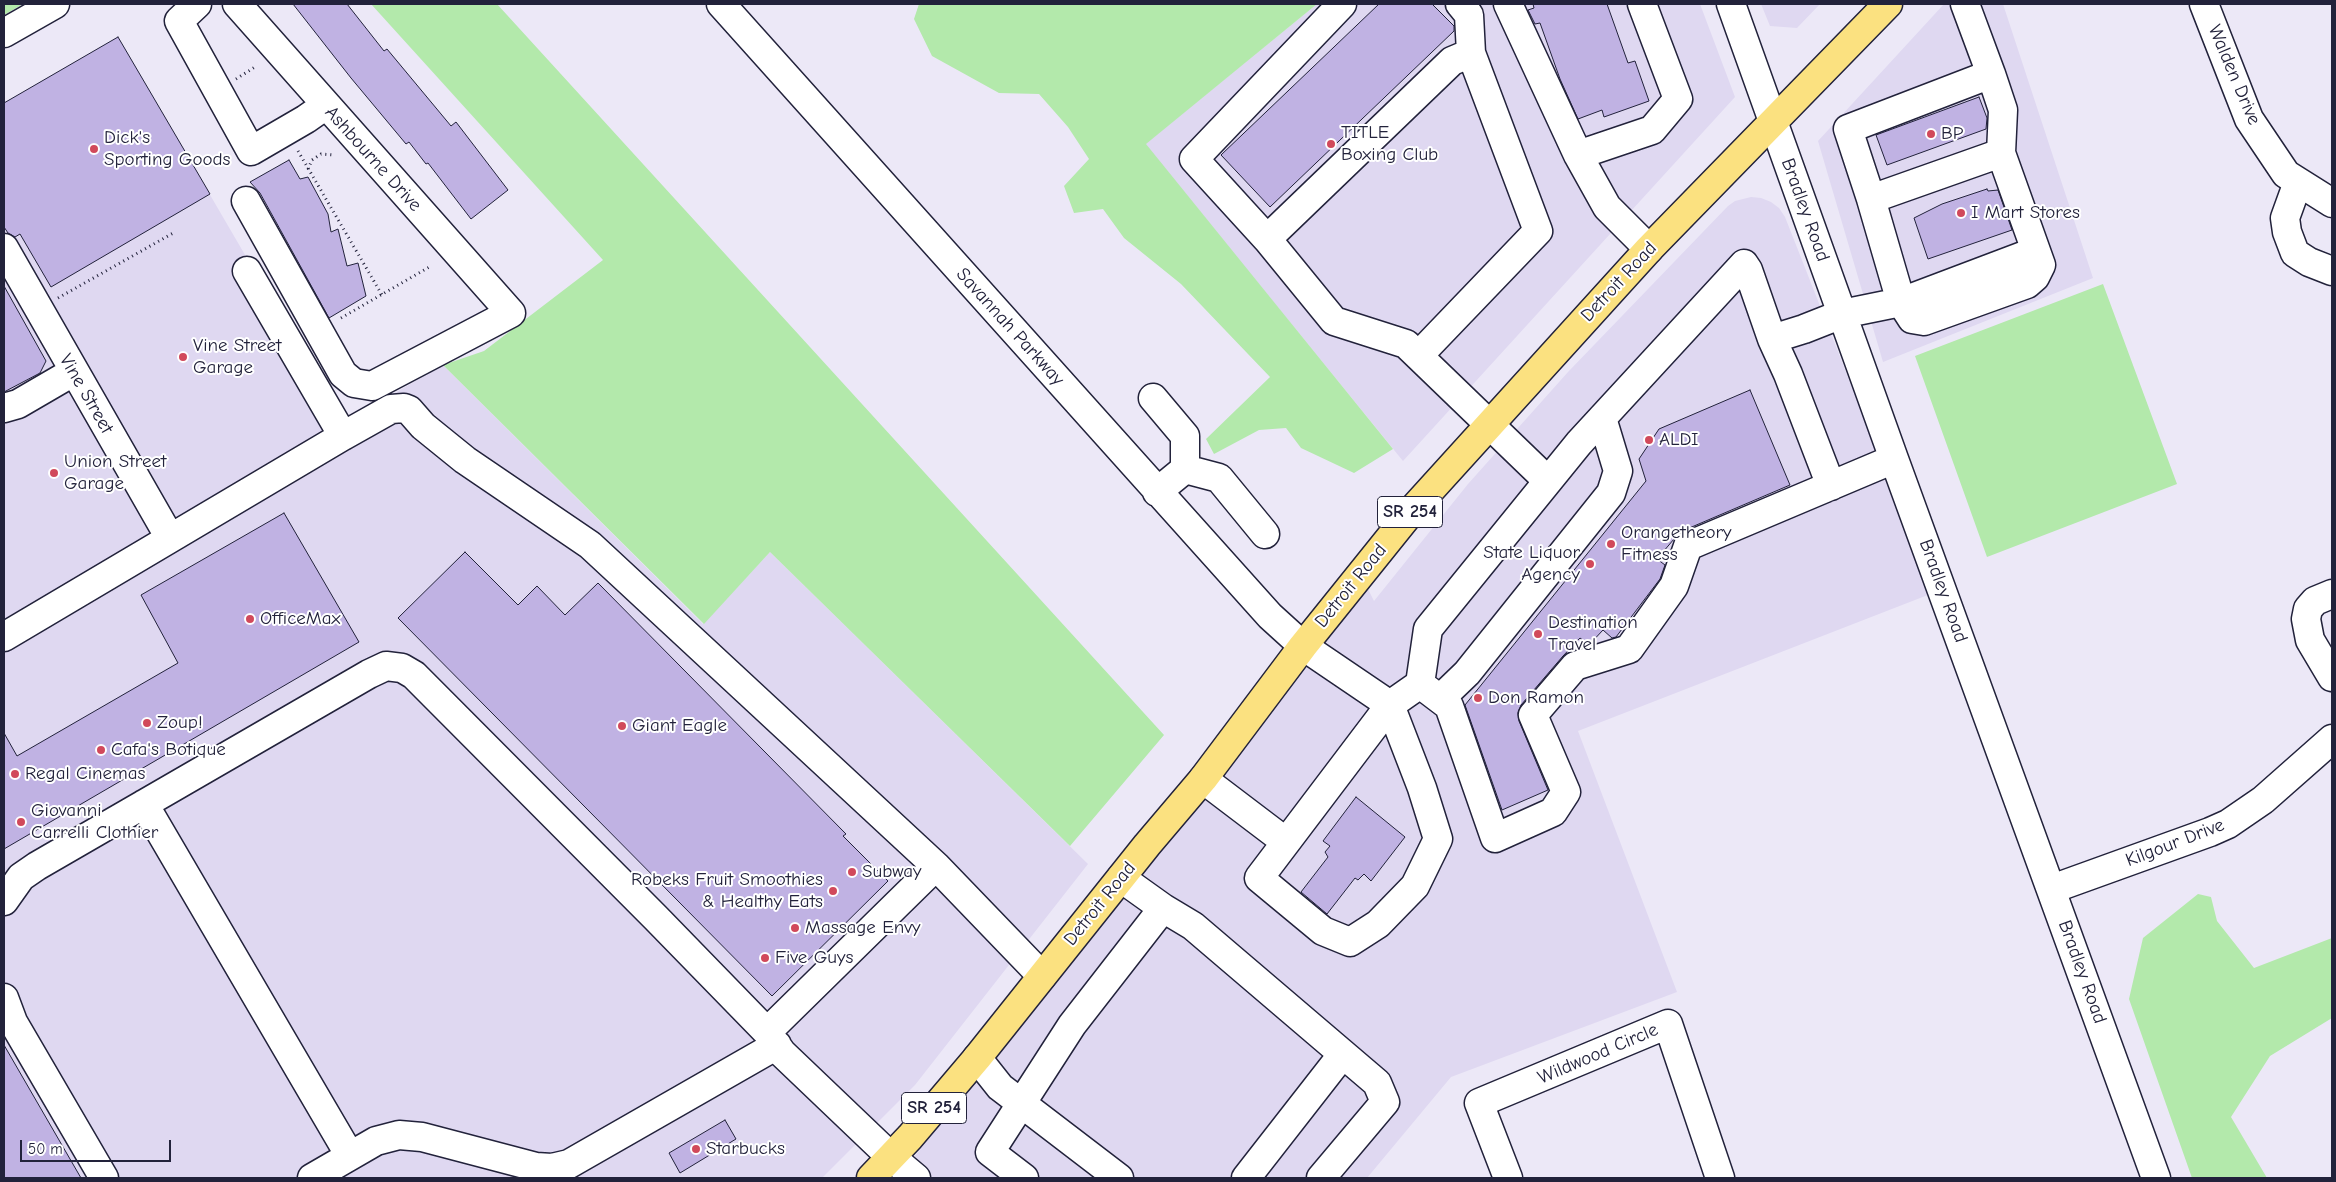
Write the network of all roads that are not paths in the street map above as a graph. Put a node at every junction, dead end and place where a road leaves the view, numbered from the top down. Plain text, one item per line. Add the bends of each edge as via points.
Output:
1 (55, 4) edge
2 (197, 4) edge
3 (237, 4) edge
4 (721, 4) edge
5 (1342, 4) edge
6 (1460, 4) edge
7 (1508, 4) edge
8 (1642, 4) edge
9 (1733, 4) edge
10 (1888, 4) edge
11 (1965, 4) edge
12 (2204, 4) edge
13 (4, 33) edge
14 (1471, 53) junction
15 (1991, 74) junction
16 (326, 105) junction
17 (1773, 122) junction
18 (2000, 153) junction
19 (1578, 155) junction
20 (2298, 182) junction
21 (1871, 199) junction
22 (246, 201) dead end
23 (2332, 203) edge
24 (1267, 239) junction
25 (4, 248) edge
26 (1649, 249) junction
27 (247, 271) dead end
28 (2332, 272) edge
29 (1901, 302) junction
30 (1842, 314) junction
31 (1772, 339) junction
32 (1419, 354) junction
33 (73, 372) junction
34 (1153, 398) dead end
35 (4, 408) edge
36 (1602, 418) junction
37 (1487, 425) junction
38 (343, 436) junction
39 (1894, 459) junction
40 (1185, 469) junction
41 (1548, 481) junction
42 (1831, 486) junction
43 (1157, 492) junction
44 (1265, 534) dead end
45 (170, 538) junction
46 (2332, 594) edge
47 (4, 637) edge
48 (1303, 646) junction
49 (2332, 677) edge
50 (1430, 691) junction
51 (1390, 705) junction
52 (2332, 739) edge
53 (1203, 778) junction
54 (144, 804) junction
55 (1286, 842) junction
56 (936, 866) junction
57 (1121, 878) junction
58 (2052, 889) junction
59 (4, 901) edge
60 (1163, 908) junction
61 (1042, 976) junction
62 (4, 998) edge
63 (772, 1039) junction
64 (1342, 1055) junction
65 (977, 1058) junction
66 (1021, 1103) junction
67 (350, 1156) junction
68 (891, 1158) junction
69 (104, 1178) edge
70 (312, 1178) edge
71 (871, 1178) edge
72 (916, 1178) edge
73 (1024, 1178) edge
74 (1119, 1178) edge
75 (1246, 1178) edge
76 (1321, 1178) edge
77 (1508, 1178) edge
78 (1720, 1178) edge
79 (2156, 1178) edge

1 - 13 street
2 - 16 street via 179,21 251,151
3 - 16 street, Ashbourne Drive
4 - 43 street, Savannah Parkway
5 - 24 street via 1194,158
6 - 14 street via 1469,15
7 - 19 street
8 - 19 street via 1678,99 1652,130
9 - 17 street, Bradley Road
10 - 17 main road, Detroit Road / SR 254
11 - 15 street
12 - 20 street, Walden Drive via 2249,119 2286,174
14 - 24 street via 1452,61
14 - 32 street via 1538,231
15 - 18 street via 2003,110
15 - 21 street via 1848,129
16 - 22 street, Ashbourne Drive via 511,312 372,386 354,383 343,374
17 - 26 main road, Detroit Road / SR 254
17 - 30 street, Bradley Road
18 - 21 street
18 - 29 street via 2041,265 2035,277 2027,284 1924,321 1912,319
19 - 26 street via 1607,208
20 - 23 street, Walden Drive
20 - 28 street via 2285,218 2287,232 2295,252
21 - 29 street
24 - 32 street via 1334,321 1406,344
25 - 33 street, Vine Street
26 - 37 main road, Detroit Road / SR 254
27 - 38 street
29 - 30 street
30 - 31 street
30 - 39 street, Bradley Road
31 - 36 street via 1744,264
31 - 42 street
32 - 37 street
33 - 35 street via 18,404
33 - 45 street, Vine Street
34 - 40 street via 1185,436
36 - 41 street
36 - 50 street via 1618,471 1610,493 1467,673
37 - 41 street
37 - 48 main road, Detroit Road / SR 254 via 1414,508
38 - 45 street
38 - 56 street via 391,409 409,410 423,426 465,460 590,545
39 - 42 street
39 - 58 street, Bradley Road
40 - 43 street
40 - 44 street via 1218,478
41 - 50 street via 1428,629
42 - 50 street via 1688,546 1674,586 1629,649 1575,666 1533,715 1566,792 1553,812 1495,838 1449,706
43 - 48 street, Savannah Parkway via 1270,616
45 - 47 street
46 - 49 street via 2315,601 2308,609 2306,620 2310,640
48 - 51 street, Savannah Parkway
48 - 53 main road, Detroit Road / SR 254
50 - 51 street
51 - 55 street
51 - 55 street via 1438,839 1415,886 1378,924 1350,942 1323,931 1259,878
52 - 58 street, Kilgour Drive via 2263,800 2228,824
53 - 55 street
53 - 57 main road, Detroit Road / SR 254
54 - 59 street via 28,872
54 - 63 street via 369,674 386,666 402,668 414,675
54 - 67 street
56 - 61 street
56 - 63 street
57 - 60 street
57 - 61 main road, Detroit Road / SR 254
58 - 79 street, Bradley Road
60 - 64 street via 1193,926
60 - 66 street via 1072,1025
61 - 65 main road, Detroit Road / SR 254
62 - 69 street via 13,1022
63 - 67 street via 569,1164 552,1168 531,1166 406,1135 383,1138
63 - 68 street
64 - 75 street
64 - 76 street via 1377,1083 1385,1102
65 - 66 street via 1000,1087
65 - 68 main road, Detroit Road / SR 254
66 - 73 street via 990,1152
66 - 74 street
67 - 70 street
68 - 71 main road, Detroit Road / SR 254
68 - 72 street
77 - 78 street, Wildwood Circle via 1479,1103 1668,1024

